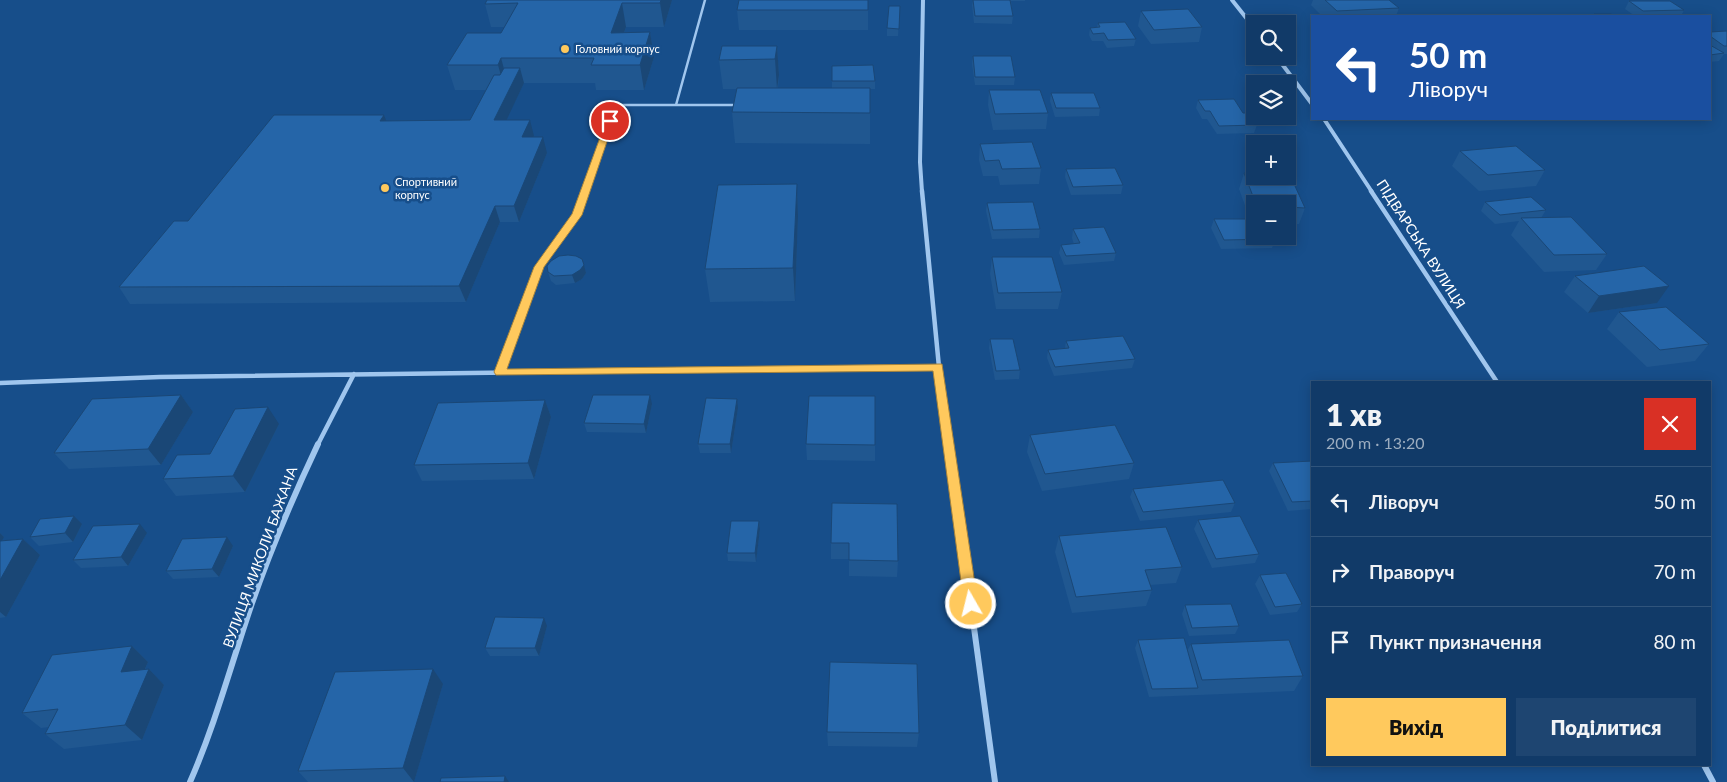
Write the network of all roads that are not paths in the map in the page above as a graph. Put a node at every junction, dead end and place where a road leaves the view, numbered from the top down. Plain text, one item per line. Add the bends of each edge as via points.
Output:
1 (704, 0) edge
2 (924, 0) edge
3 (1232, 0) edge
4 (1246, 18) edge
5 (1283, 65) edge
6 (1311, 103) edge
7 (676, 105) junction
8 (745, 105) edge
9 (1325, 120) edge
10 (938, 367) junction
11 (500, 372) junction
12 (354, 374) junction
13 (1496, 381) edge
14 (0, 383) edge
15 (1705, 766) edge
16 (190, 782) edge
17 (995, 782) edge
18 (1713, 782) edge

1 - 7 lane
2 - 10 street via 920,162
3 - 4 street
5 - 6 street
7 - 8 lane
7 - 11 lane via 615,105 577,215 539,267
9 - 13 street, ПІДВАРСЬКА ВУЛИЦЯ
10 - 11 street
10 - 17 street
11 - 12 street
12 - 14 street
12 - 16 street, ВУЛИЦЯ МИКОЛИ БАЖАНА via 294,496 252,604 206,746
15 - 18 street

